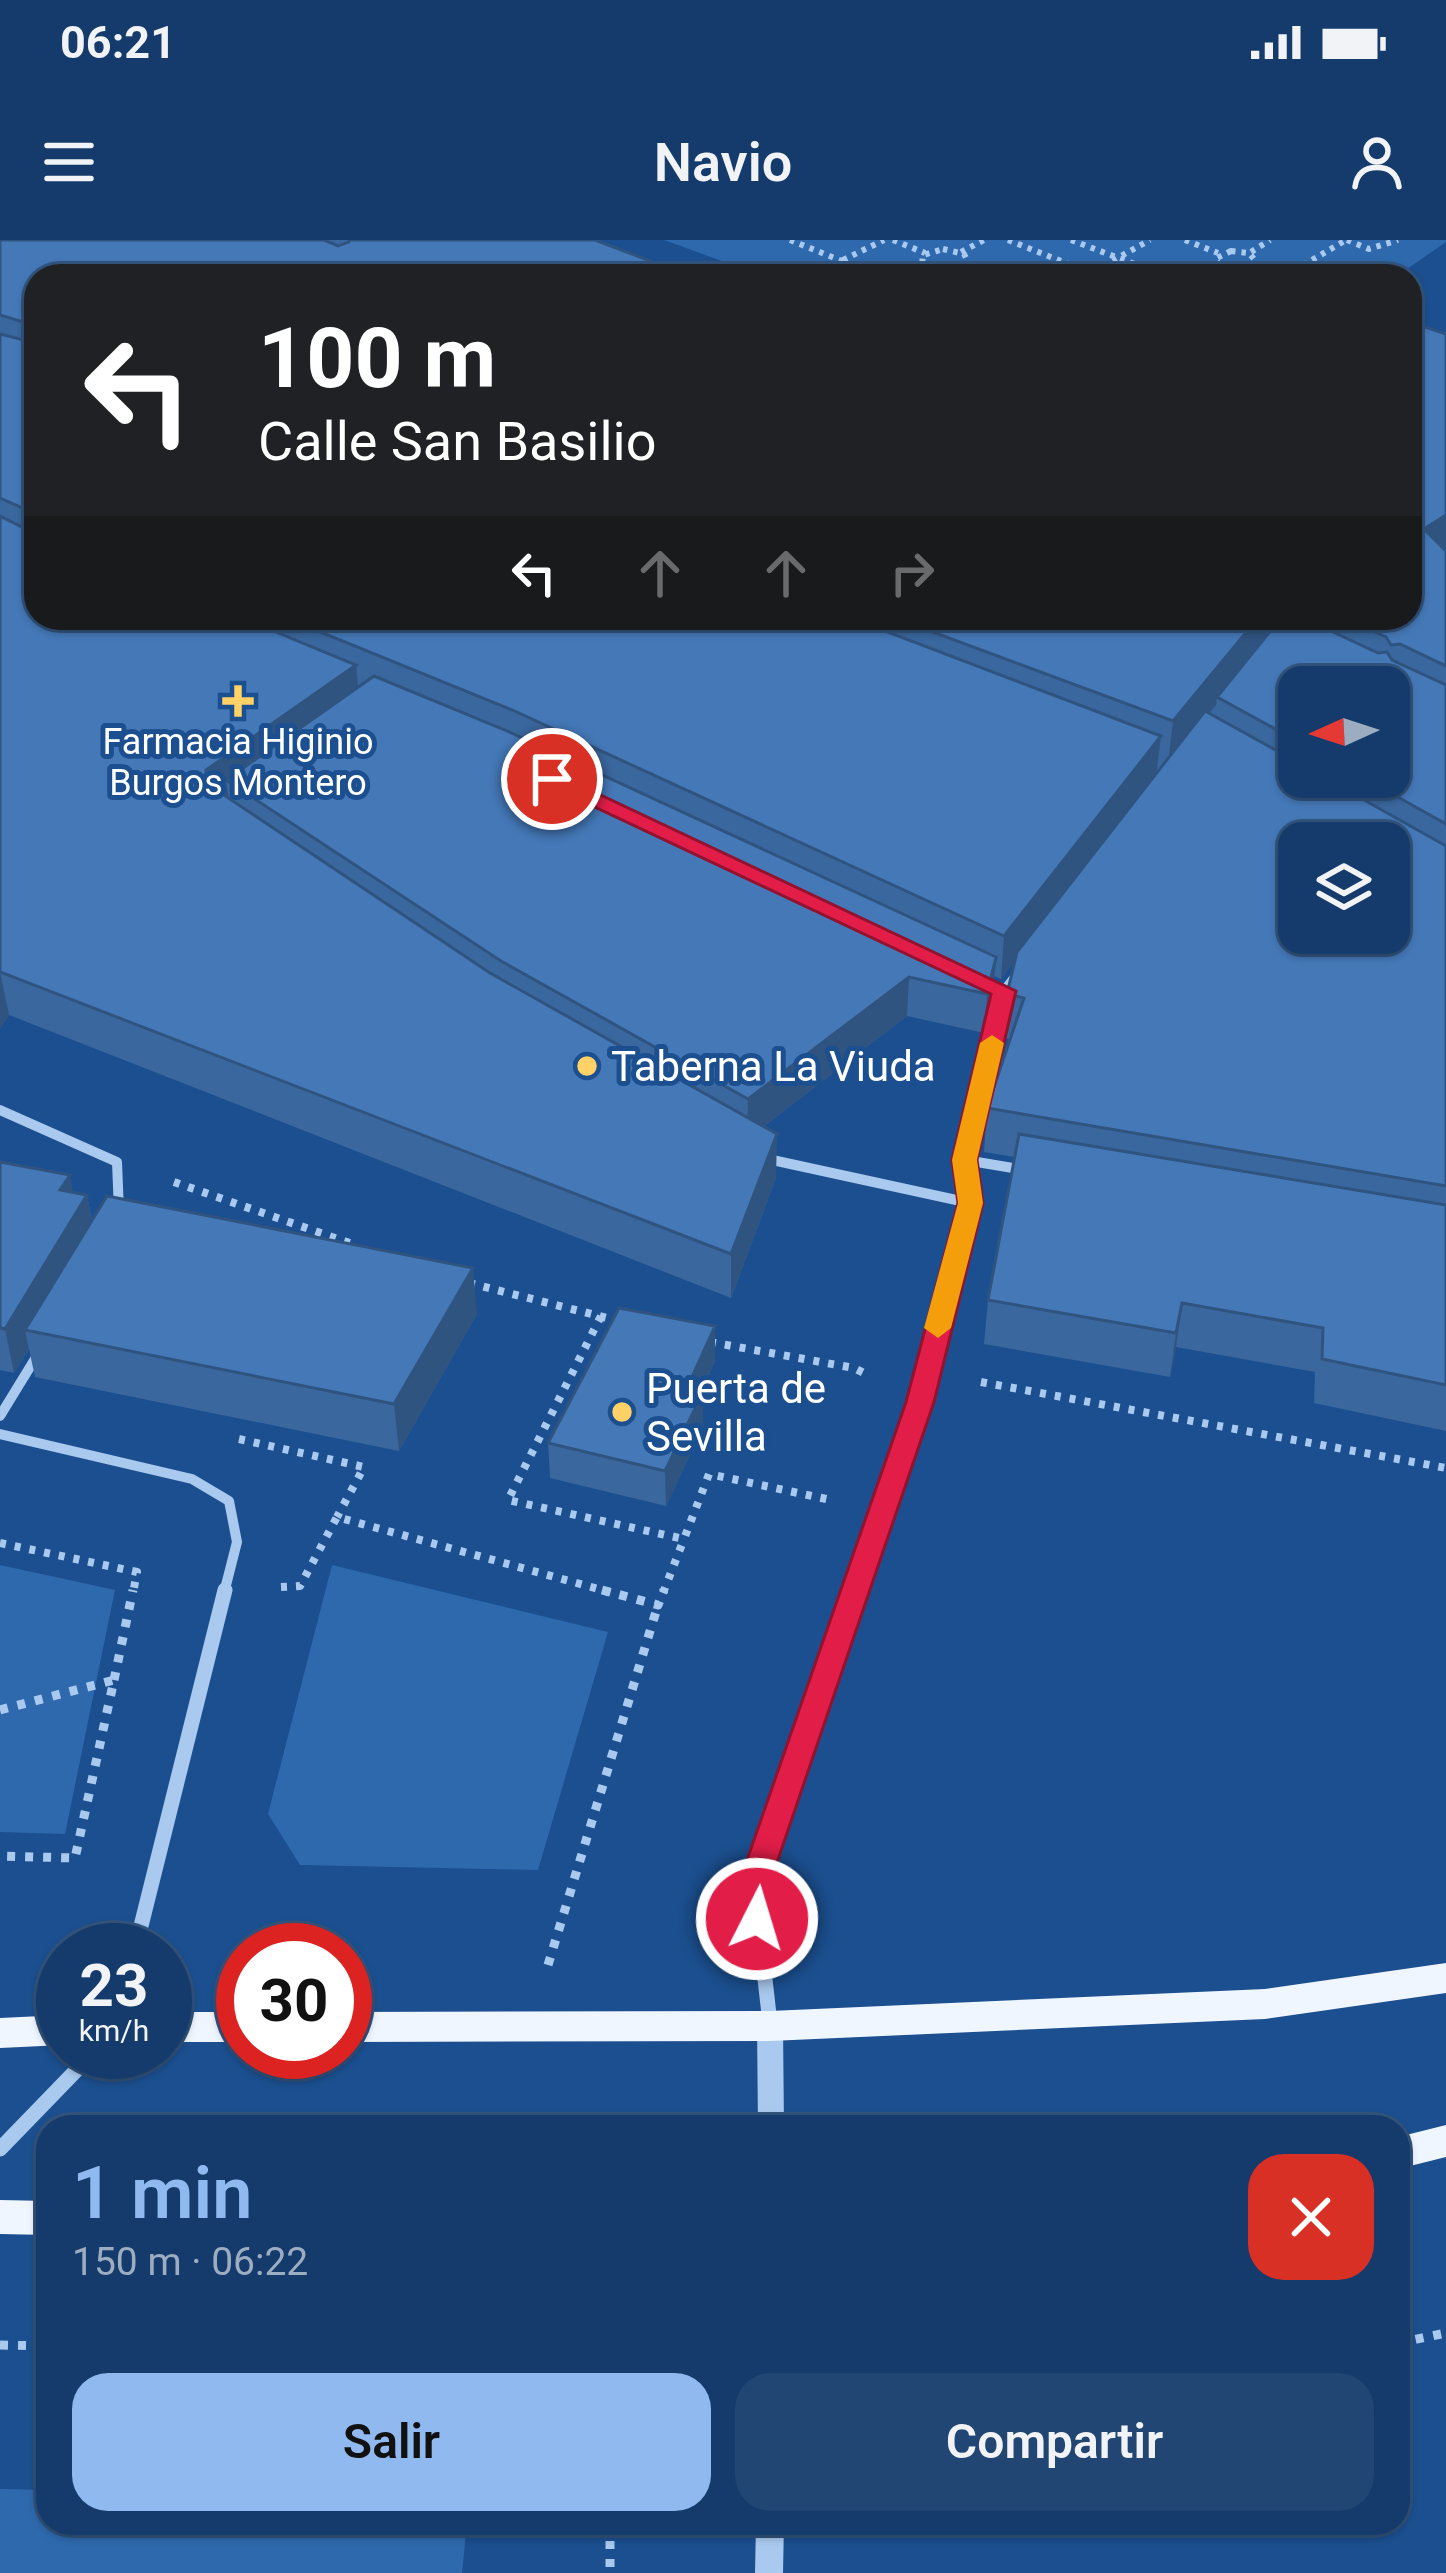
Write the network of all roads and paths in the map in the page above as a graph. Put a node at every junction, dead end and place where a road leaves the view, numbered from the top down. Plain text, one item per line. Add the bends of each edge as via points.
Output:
1 (790, 240) edge
2 (884, 240) edge
3 (893, 240) edge
4 (984, 240) edge
5 (1008, 240) edge
6 (1071, 240) edge
7 (1150, 240) edge
8 (1185, 240) edge
9 (1270, 240) edge
10 (1347, 240) edge
11 (1398, 240) edge
12 (1082, 241) edge
13 (959, 252) junction
14 (926, 253) junction
15 (1250, 253) junction
16 (1220, 254) junction
17 (1118, 257) junction
18 (842, 261) junction
19 (849, 264) edge
20 (924, 264) edge
21 (966, 264) edge
22 (1064, 264) edge
23 (1106, 264) edge
24 (1136, 264) edge
25 (1220, 264) edge
26 (1257, 264) edge
27 (1305, 264) edge
28 (1031, 955) edge
29 (982, 981) edge
30 (1004, 991) junction
31 (0, 1110) edge
32 (748, 1150) edge
33 (965, 1160) junction
34 (117, 1162) junction
35 (1036, 1172) edge
36 (970, 1203) junction
37 (119, 1218) edge
38 (368, 1250) edge
39 (451, 1277) edge
40 (601, 1316) junction
41 (640, 1326) edge
42 (48, 1337) edge
43 (696, 1340) edge
44 (927, 1372) junction
45 (572, 1374) junction
46 (592, 1378) edge
47 (920, 1402) junction
48 (0, 1416) edge
49 (0, 1434) edge
50 (1446, 1468) edge
51 (193, 1479) junction
52 (883, 1510) junction
53 (338, 1517) junction
54 (684, 1539) junction
55 (0, 1544) edge
56 (225, 1591) junction
57 (658, 1605) junction
58 (114, 1680) junction
59 (0, 1710) edge
60 (0, 1856) edge
61 (142, 1923) edge
62 (1446, 1978) edge
63 (529, 2026) junction
64 (770, 2026) junction
65 (372, 2027) edge
66 (36, 2031) edge
67 (0, 2033) edge
68 (68, 2079) edge
69 (771, 2115) edge
70 (1446, 2141) edge
71 (0, 2149) edge
72 (1410, 2150) edge
73 (0, 2217) edge
74 (36, 2218) edge
75 (1446, 2333) edge
76 (1410, 2340) edge
77 (0, 2345) edge
78 (36, 2346) edge
79 (610, 2535) edge
80 (770, 2535) edge
81 (610, 2573) edge
82 (769, 2573) edge

1 - 18 path
2 - 18 path
3 - 14 path
4 - 13 path
5 - 22 path
6 - 12 path
7 - 17 path
8 - 16 path
9 - 15 path
10 - 11 path via 1370,249
10 - 27 path
12 - 17 path
13 - 14 path
13 - 21 path
14 - 20 path
15 - 16 path
15 - 26 path
16 - 25 path
17 - 23 path
17 - 24 path
18 - 19 path
28 - 30 street
29 - 30 street
30 - 33 street
31 - 34 street
32 - 36 street via 770,1162
33 - 35 street
33 - 36 street
34 - 37 street
34 - 38 path
36 - 44 street
39 - 40 path
40 - 41 path
40 - 45 path
42 - 48 street
43 - 47 path via 854,1368
44 - 47 street
44 - 50 path
45 - 46 path
45 - 54 path via 508,1500
47 - 52 street
49 - 51 street
51 - 53 path via 231,1437 364,1467
51 - 56 street via 229,1501 237,1542
52 - 54 path via 709,1474
52 - 64 street via 754,1883
53 - 56 path via 300,1586
53 - 57 path
54 - 57 path
55 - 58 path via 136,1572
56 - 61 street
57 - 63 path
58 - 59 path
58 - 60 path via 75,1858
62 - 64 main road via 1264,2004
63 - 64 main road
63 - 65 main road
64 - 69 street
66 - 67 main road
68 - 71 street
70 - 72 main road
73 - 74 main road
75 - 76 path
77 - 78 path
79 - 81 path
80 - 82 street

